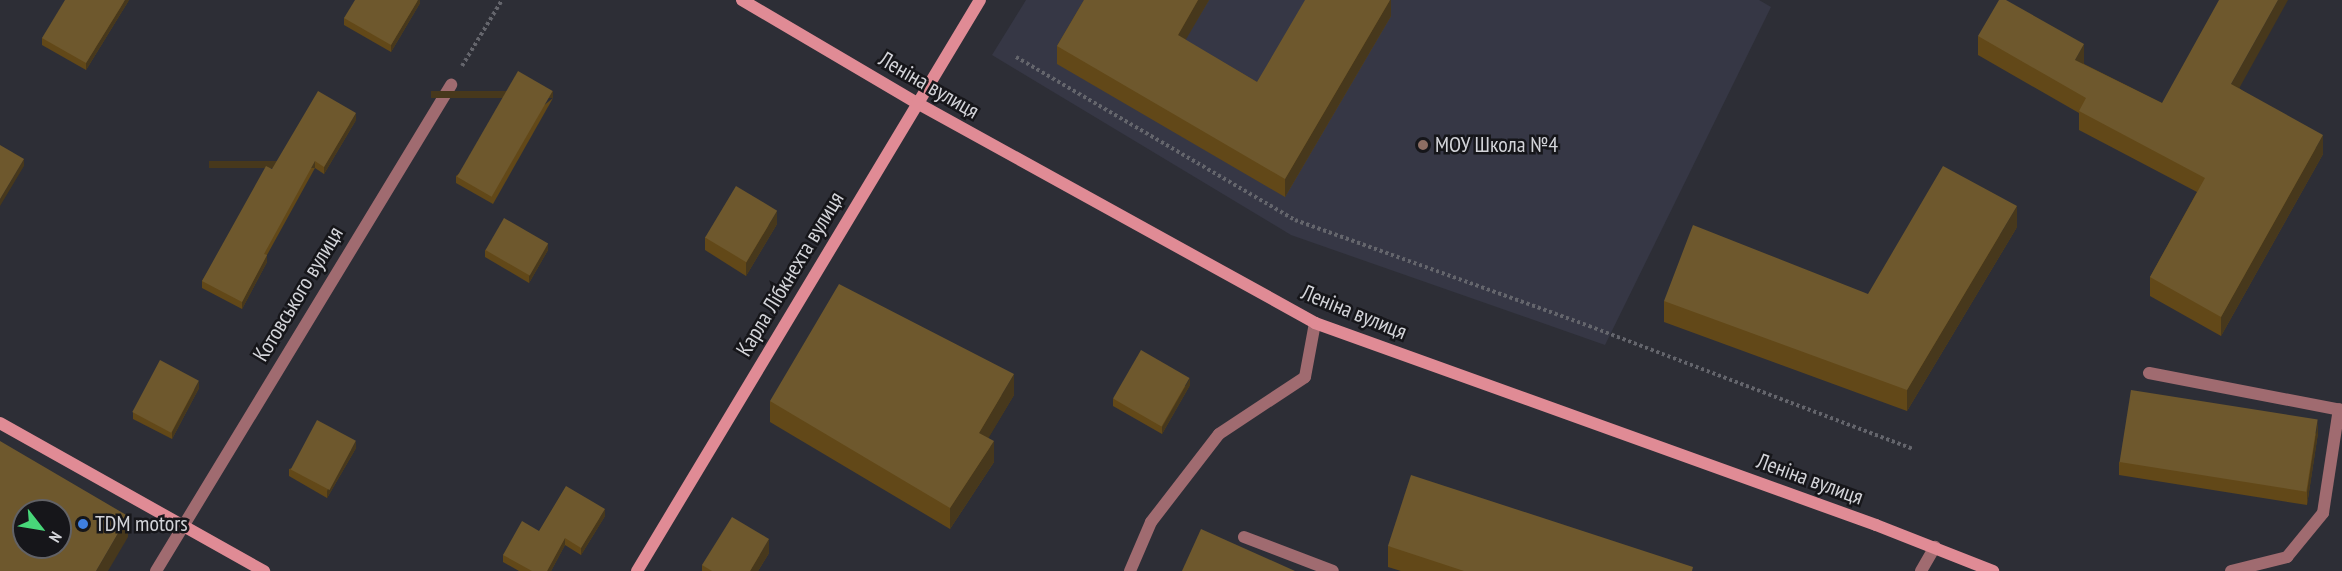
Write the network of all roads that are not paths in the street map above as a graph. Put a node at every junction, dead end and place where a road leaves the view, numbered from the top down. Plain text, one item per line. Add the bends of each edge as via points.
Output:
1 (742, 0) edge
2 (980, 0) edge
3 (451, 85) road end
4 (917, 103) junction
5 (1315, 323) junction
6 (2149, 373) dead end
7 (2340, 409) edge
8 (0, 423) edge
9 (182, 526) junction
10 (1244, 537) dead end
11 (1935, 547) junction
12 (156, 571) edge
13 (264, 571) edge
14 (637, 571) edge
15 (1130, 571) edge
16 (1333, 571) edge
17 (1921, 571) edge
18 (1993, 571) edge
19 (2231, 571) edge

1 - 4 main road, Леніна вулиця
2 - 4 main road, Карла Лібкнехта вулиця
3 - 9 street, Котовського вулиця
4 - 5 main road, Леніна вулиця
4 - 14 main road, Карла Лібкнехта вулиця
5 - 11 main road, Леніна вулиця
5 - 15 street via 1305,377 1219,434 1151,522
6 - 7 street
7 - 19 street via 2323,513 2287,557
8 - 9 main road
9 - 12 street, Котовського вулиця
9 - 13 main road
10 - 16 street
11 - 17 street
11 - 18 main road, Леніна вулиця

